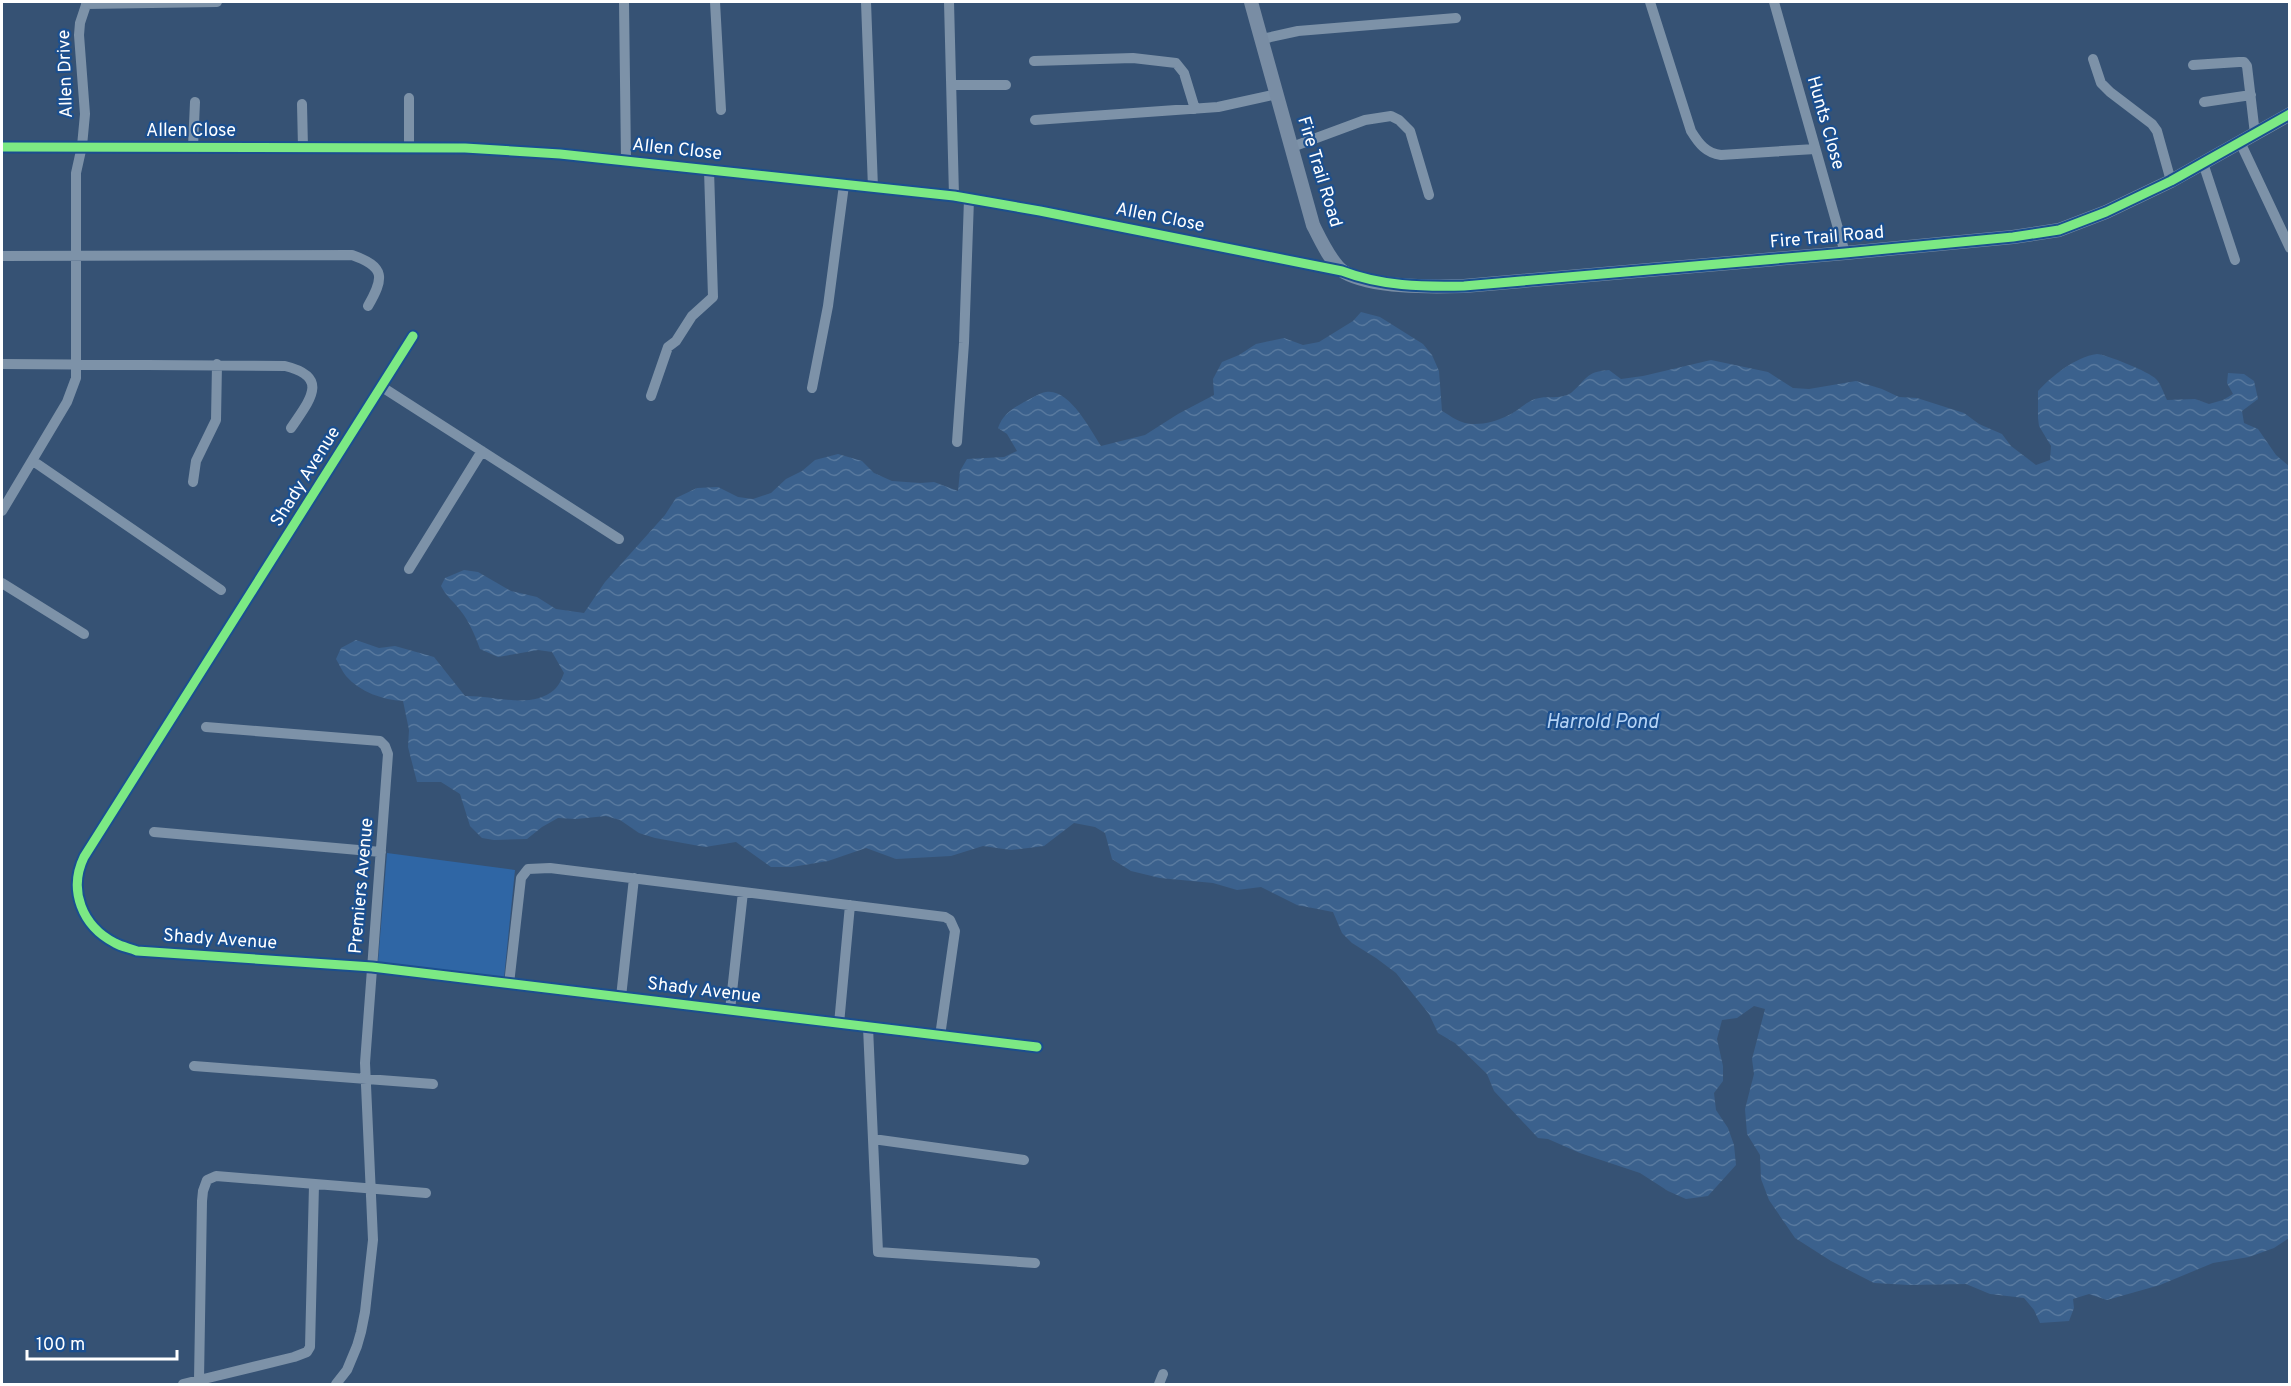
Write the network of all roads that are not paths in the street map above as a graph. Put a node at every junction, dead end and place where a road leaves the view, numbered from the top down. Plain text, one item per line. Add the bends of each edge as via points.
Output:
1 (216, 2) edge
2 (624, 2) edge
3 (715, 2) edge
4 (866, 2) edge
5 (949, 2) edge
6 (1251, 2) edge
7 (1650, 2) edge
8 (1774, 2) edge
9 (87, 3) edge
10 (1456, 18) dead end
11 (1262, 39) junction
12 (2092, 59) dead end
13 (1034, 60) dead end
14 (2193, 65) dead end
15 (952, 85) junction
16 (1006, 85) dead end
17 (1277, 94) junction
18 (2251, 95) junction
19 (409, 99) dead end
20 (195, 102) dead end
21 (2204, 102) dead end
22 (302, 104) dead end
23 (1195, 109) junction
24 (721, 110) dead end
25 (2289, 114) edge
26 (1035, 120) dead end
27 (2255, 134) junction
28 (2240, 142) junction
29 (2, 147) edge
30 (82, 147) junction
31 (193, 147) junction
32 (303, 147) junction
33 (409, 147) junction
34 (1292, 147) junction
35 (1815, 149) junction
36 (626, 161) junction
37 (2203, 163) junction
38 (709, 170) junction
39 (2171, 181) junction
40 (844, 184) junction
41 (873, 188) junction
42 (1429, 195) dead end
43 (954, 196) junction
44 (969, 199) junction
45 (2289, 248) edge
46 (1845, 254) junction
47 (77, 255) junction
48 (2, 256) edge
49 (2235, 260) dead end
50 (1342, 271) junction
51 (368, 306) dead end
52 (413, 336) dead end
53 (2, 364) edge
54 (217, 364) junction
55 (77, 365) junction
56 (382, 387) junction
57 (812, 388) dead end
58 (651, 396) dead end
59 (291, 428) dead end
60 (957, 442) dead end
61 (482, 451) junction
62 (33, 461) junction
63 (193, 482) dead end
64 (2, 511) edge
65 (619, 539) dead end
66 (409, 569) dead end
67 (2, 583) edge
68 (221, 590) dead end
69 (84, 634) dead end
70 (206, 727) dead end
71 (154, 832) dead end
72 (381, 852) junction
73 (634, 878) junction
74 (743, 892) junction
75 (850, 905) junction
76 (372, 967) junction
77 (509, 984) junction
78 (621, 997) junction
79 (730, 1010) junction
80 (839, 1024) junction
81 (868, 1027) junction
82 (940, 1036) junction
83 (1037, 1047) dead end
84 (194, 1066) dead end
85 (365, 1079) junction
86 (433, 1084) dead end
87 (873, 1139) junction
88 (1024, 1160) dead end
89 (314, 1185) junction
90 (372, 1189) junction
91 (426, 1194) dead end
92 (1035, 1263) dead end
93 (199, 1380) junction
94 (183, 1384) edge
95 (336, 1384) edge

1 - 9 street
2 - 36 street
3 - 24 street
4 - 41 street
5 - 15 street
6 - 11 street, Fire Trail Road
7 - 35 street via 1691,131 1699,144 1711,154 1721,156
8 - 35 street, Hunts Close
9 - 30 street, Allen Drive via 79,35 85,114
10 - 11 street via 1298,31
11 - 17 street, Fire Trail Road
12 - 39 street via 2101,83 2157,131
13 - 23 street via 1133,58 1176,63 1184,73
14 - 18 street via 2244,62
15 - 16 street
15 - 43 street
17 - 23 street
17 - 34 street, Fire Trail Road
18 - 21 street
18 - 27 street
19 - 33 street
20 - 31 street
22 - 32 street
23 - 26 street
25 - 27 street, Fire Trail Road
27 - 28 street, Fire Trail Road
28 - 37 street, Fire Trail Road
28 - 45 street
29 - 30 street, Allen Close
30 - 31 street, Allen Close
30 - 47 street, Allen Drive via 76,173
31 - 32 street, Allen Close
32 - 33 street, Allen Close
33 - 36 street, Allen Close
34 - 42 street via 1365,120 1391,116 1410,130
34 - 50 street, Fire Trail Road via 1313,225
35 - 46 street, Hunts Close
36 - 38 street, Allen Close
37 - 39 street, Fire Trail Road
37 - 49 street
38 - 40 street, Allen Close
38 - 58 street via 713,297 668,347
39 - 46 street, Fire Trail Road via 2059,230
40 - 41 street, Allen Close
40 - 57 street via 828,306
41 - 43 street, Allen Close
43 - 44 street, Allen Close
44 - 50 street, Allen Close
44 - 60 street
46 - 50 street, Fire Trail Road via 1464,286 1420,287 1362,279
47 - 48 street
47 - 51 street via 352,255 379,273 380,283
47 - 55 street, Allen Drive
52 - 56 street, Shady Avenue
53 - 55 street
54 - 55 street
54 - 59 street via 285,366 311,378 313,390
54 - 63 street via 216,420 196,461
55 - 62 street, Allen Drive via 71,393
56 - 61 street
56 - 76 street, Shady Avenue via 84,857 76,882 80,905 90,922 116,944 137,951
61 - 65 street
61 - 66 street
62 - 64 street, Allen Drive
62 - 68 street
67 - 69 street
70 - 72 street, Premiers Avenue via 383,743 388,767
71 - 72 street
72 - 76 street, Premiers Avenue
73 - 74 street
73 - 77 street via 550,868 524,872
73 - 78 street
74 - 75 street
74 - 79 street
75 - 80 street
75 - 82 street via 945,917 954,924
76 - 77 street, Shady Avenue
76 - 85 street, Premiers Avenue
77 - 78 street, Shady Avenue
78 - 79 street, Shady Avenue
79 - 80 street, Shady Avenue
80 - 81 street, Shady Avenue
81 - 82 street, Shady Avenue
81 - 87 street
82 - 83 street, Shady Avenue
84 - 85 street
85 - 86 street
85 - 90 street, Premiers Avenue
87 - 88 street
87 - 92 street via 878,1252
89 - 90 street
89 - 93 street via 310,1347 294,1357
89 - 93 street via 216,1176 207,1180 202,1191
90 - 91 street
90 - 95 street, Premiers Avenue via 373,1240 365,1312 357,1346
93 - 94 street

